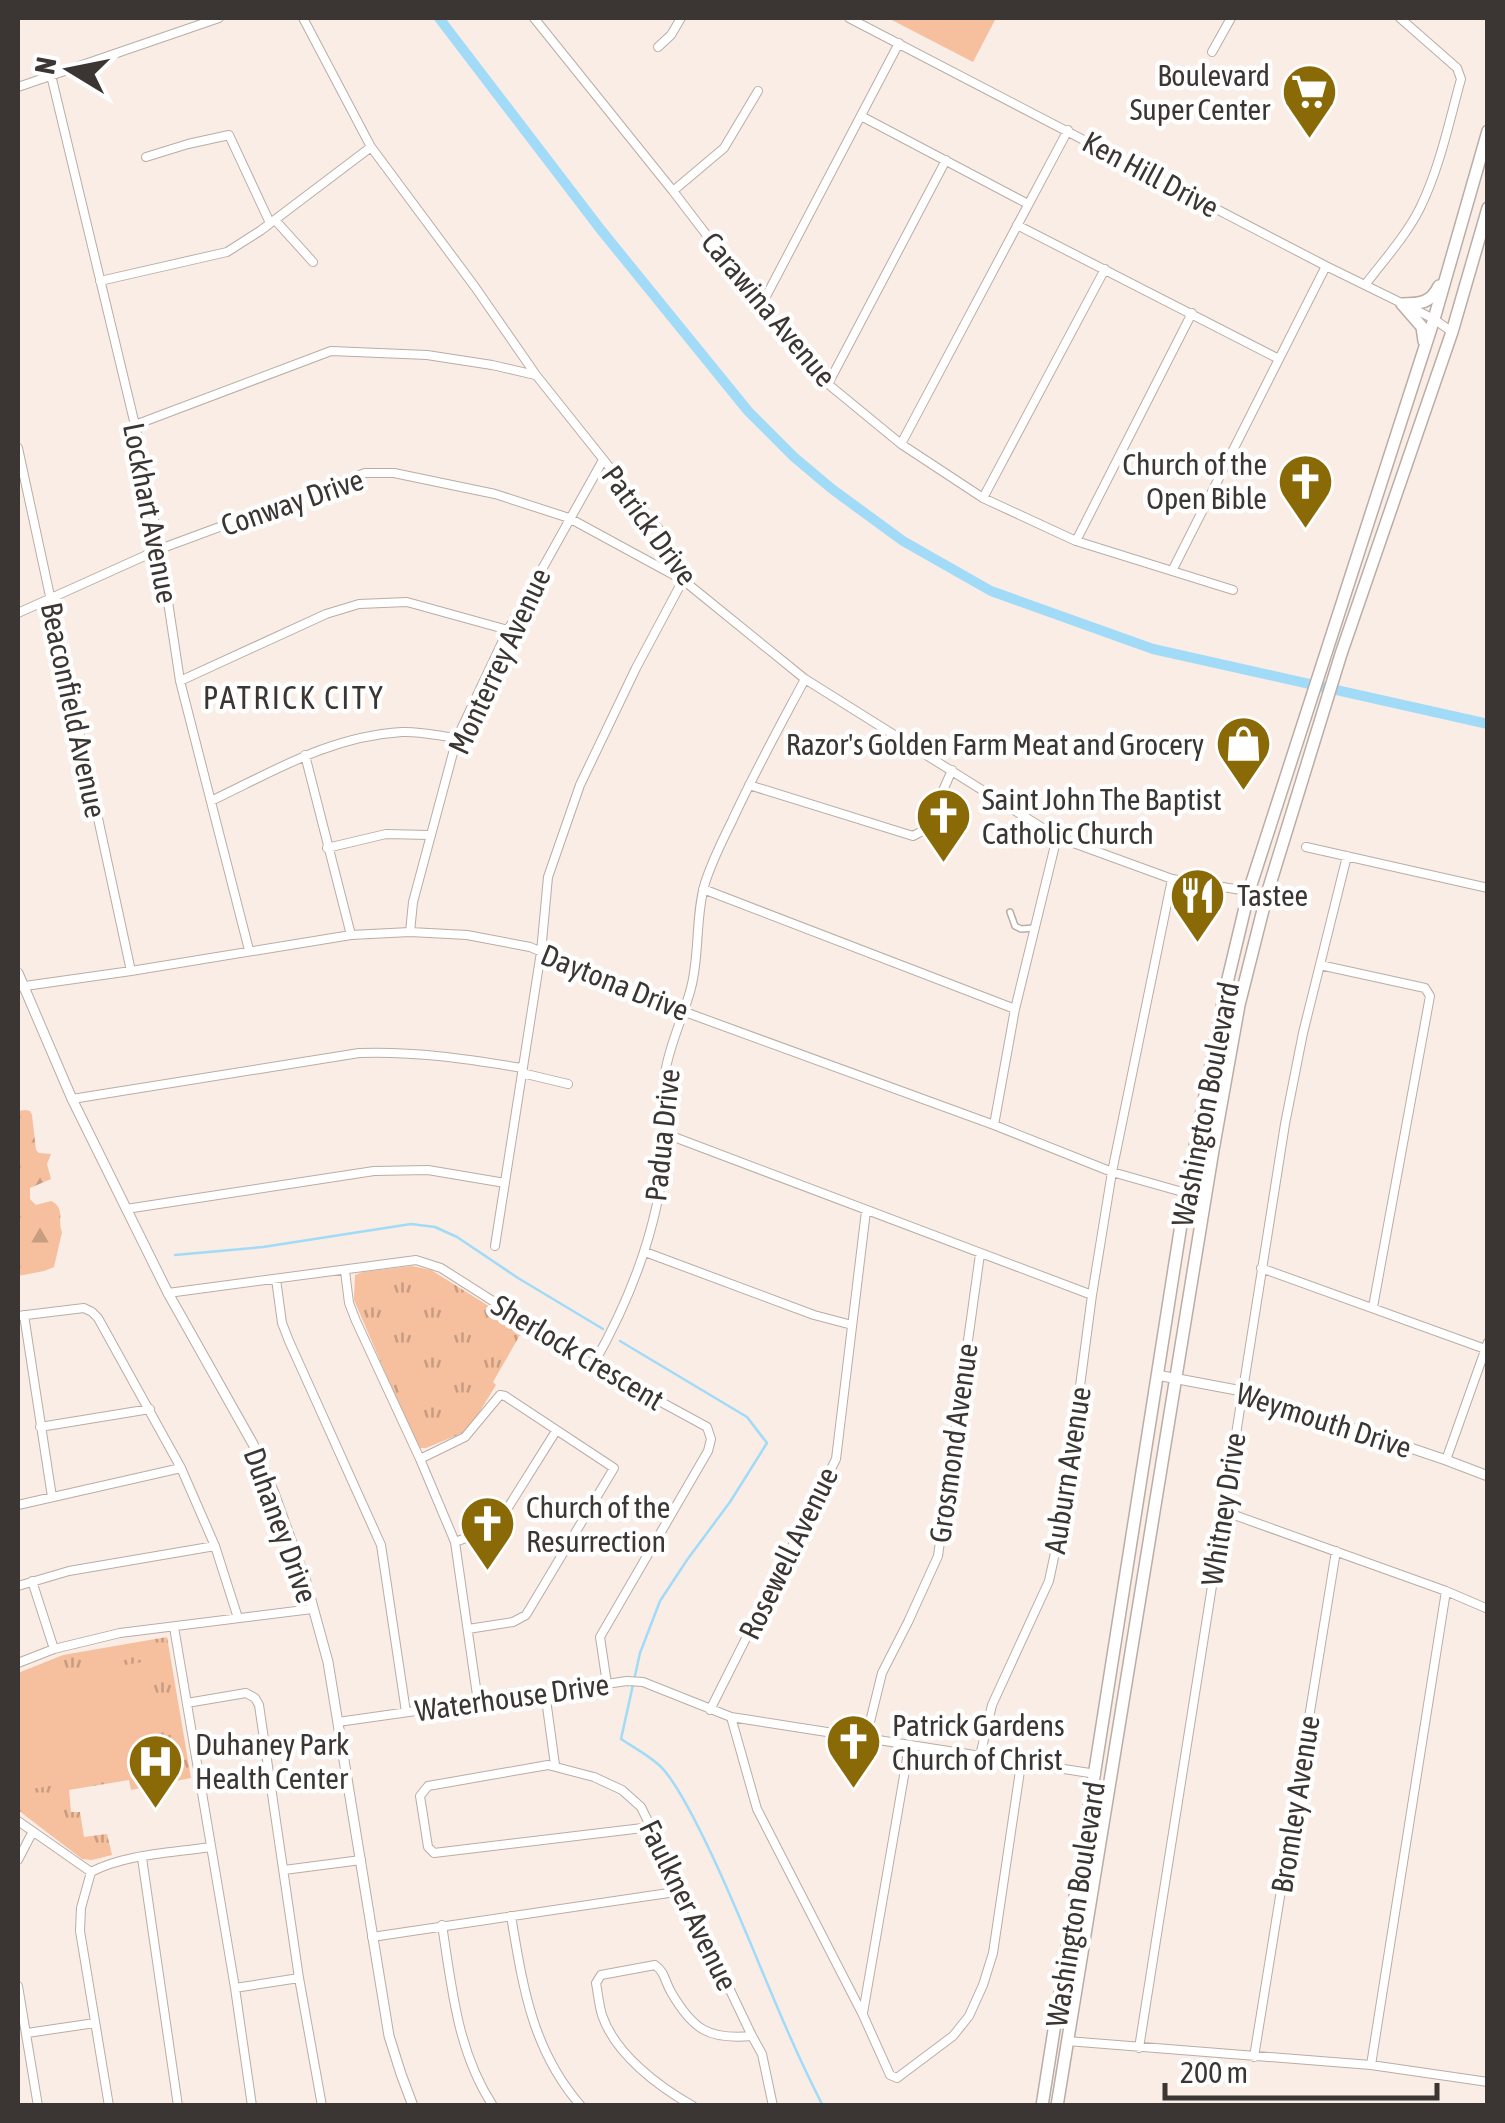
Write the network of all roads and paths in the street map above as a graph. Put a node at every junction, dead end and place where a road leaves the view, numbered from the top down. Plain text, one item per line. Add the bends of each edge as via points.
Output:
1 (219, 18) edge
2 (303, 18) edge
3 (536, 18) edge
4 (681, 18) edge
5 (849, 18) edge
6 (1230, 18) edge
7 (1400, 18) edge
8 (899, 43) junction
9 (658, 47) dead end
10 (1212, 52) dead end
11 (51, 75) junction
12 (18, 87) edge
13 (758, 91) dead end
14 (861, 116) junction
15 (1068, 130) junction
16 (1488, 131) edge
17 (370, 147) junction
18 (146, 156) dead end
19 (946, 160) junction
20 (673, 191) junction
21 (1028, 204) junction
22 (1488, 208) edge
23 (272, 222) junction
24 (1017, 225) junction
25 (313, 262) dead end
26 (1326, 266) junction
27 (1450, 268) junction
28 (1105, 269) junction
29 (100, 282) junction
30 (1364, 285) junction
31 (1402, 304) junction
32 (761, 306) junction
33 (1192, 314) junction
34 (1434, 319) junction
35 (1452, 332) junction
36 (1279, 359) junction
37 (1417, 371) junction
38 (536, 375) junction
39 (828, 384) junction
40 (135, 425) junction
41 (901, 444) junction
42 (18, 448) edge
43 (603, 460) junction
44 (984, 498) junction
45 (569, 518) junction
46 (1076, 542) junction
47 (160, 548) junction
48 (1172, 572) junction
49 (683, 580) junction
50 (1233, 590) dead end
51 (50, 597) junction
52 (18, 613) edge
53 (508, 630) junction
54 (805, 679) junction
55 (180, 681) junction
56 (457, 738) junction
57 (305, 755) junction
58 (952, 770) junction
59 (748, 785) junction
60 (211, 801) junction
61 (429, 835) junction
62 (1056, 837) junction
63 (1306, 847) dead end
64 (328, 848) junction
65 (1348, 856) junction
66 (1172, 879) junction
67 (1488, 888) edge
68 (704, 889) junction
69 (1249, 891) junction
70 (1266, 894) junction
71 (1010, 912) dead end
72 (1034, 928) junction
73 (410, 932) junction
74 (350, 935) junction
75 (250, 950) junction
76 (541, 952) junction
77 (1320, 966) junction
78 (132, 972) junction
79 (18, 973) edge
80 (20, 986) edge
81 (1016, 1009) junction
82 (685, 1012) junction
83 (522, 1071) junction
84 (568, 1084) dead end
85 (72, 1099) junction
86 (994, 1125) junction
87 (666, 1134) junction
88 (1112, 1172) junction
89 (505, 1183) junction
90 (1186, 1193) junction
91 (126, 1209) junction
92 (866, 1211) junction
93 (495, 1246) dead end
94 (645, 1252) junction
95 (980, 1254) junction
96 (1262, 1268) junction
97 (345, 1271) junction
98 (276, 1278) junction
99 (168, 1293) junction
100 (1092, 1295) junction
101 (1373, 1308) junction
102 (21, 1316) edge
103 (852, 1324) junction
104 (1487, 1347) edge
105 (593, 1365) junction
106 (1157, 1375) junction
107 (1176, 1378) junction
108 (1242, 1391) junction
109 (150, 1409) junction
110 (40, 1426) junction
111 (556, 1431) junction
112 (420, 1459) junction
113 (1446, 1460) junction
114 (182, 1468) junction
115 (1488, 1476) edge
116 (52, 1498) junction
117 (18, 1505) edge
118 (1223, 1512) junction
119 (455, 1542) junction
120 (216, 1546) junction
121 (1336, 1551) junction
122 (32, 1582) junction
123 (18, 1586) edge
124 (1446, 1591) junction
125 (312, 1609) junction
126 (1488, 1609) edge
127 (238, 1618) junction
128 (174, 1626) junction
129 (468, 1629) junction
130 (54, 1649) junction
131 (18, 1663) edge
132 (607, 1684) junction
133 (545, 1692) junction
134 (478, 1702) junction
135 (187, 1703) junction
136 (710, 1710) junction
137 (406, 1712) junction
138 (731, 1718) junction
139 (338, 1722) junction
140 (866, 1738) junction
141 (909, 1746) junction
142 (980, 1756) junction
143 (1021, 1764) junction
144 (555, 1765) junction
145 (1096, 1774) junction
146 (18, 1821) edge
147 (652, 1827) junction
148 (32, 1833) junction
149 (210, 1847) junction
150 (142, 1858) junction
151 (18, 1860) edge
152 (361, 1860) junction
153 (284, 1870) junction
154 (91, 1872) junction
155 (682, 1891) junction
156 (511, 1916) junction
157 (442, 1925) junction
158 (372, 1937) junction
159 (300, 1978) junction
160 (18, 1986) edge
161 (235, 1988) junction
162 (863, 2016) junction
163 (96, 2022) junction
164 (27, 2033) junction
165 (752, 2036) junction
166 (1067, 2041) junction
167 (1139, 2048) junction
168 (1254, 2057) junction
169 (1372, 2065) junction
170 (1488, 2070) edge
171 (1486, 2082) edge
172 (38, 2106) edge
173 (109, 2106) edge
174 (178, 2106) edge
175 (252, 2106) edge
176 (322, 2106) edge
177 (414, 2106) edge
178 (493, 2106) edge
179 (581, 2106) edge
180 (693, 2106) edge
181 (772, 2106) edge
182 (1042, 2106) edge
183 (1056, 2106) edge

1 - 11 street
2 - 17 street, Patrick Drive
3 - 20 street, Carawina Avenue
4 - 9 street
5 - 8 street, Ken Hill Drive
6 - 10 street
7 - 30 street via 1461,79 1419,210
8 - 14 street
8 - 15 street, Ken Hill Drive
11 - 12 street
11 - 29 street, Lockhart Avenue
13 - 20 street via 724,148
14 - 19 street
14 - 32 street
15 - 21 street
15 - 26 street, Ken Hill Drive
16 - 27 highway, Washington Boulevard
17 - 23 street
17 - 38 street, Patrick Drive
18 - 23 street via 229,136
19 - 21 street
19 - 39 street
20 - 32 street, Carawina Avenue
21 - 24 street
22 - 35 highway, Washington Boulevard
23 - 25 street
23 - 29 street via 227,252
24 - 28 street
24 - 41 street
26 - 30 street, Ken Hill Drive
26 - 36 street
27 - 31 highway via 1432,298
27 - 34 highway, Washington Boulevard
28 - 33 street
28 - 44 street
29 - 40 street, Lockhart Avenue
30 - 31 street, Ken Hill Drive
31 - 34 street, Ken Hill Drive
31 - 37 highway via 1422,326
32 - 39 street, Carawina Avenue
33 - 36 street
33 - 46 street
34 - 35 street, Ken Hill Drive
34 - 37 highway, Washington Boulevard
35 - 70 highway, Washington Boulevard
36 - 48 street
37 - 69 highway, Washington Boulevard
38 - 40 street via 427,355 332,351
38 - 43 street, Patrick Drive
39 - 41 street, Carawina Avenue
40 - 47 street, Lockhart Avenue
41 - 44 street, Carawina Avenue
42 - 51 street, Beaconfield Avenue
43 - 45 street, Monterrey Avenue
43 - 49 street, Patrick Drive via 666,538
44 - 46 street, Carawina Avenue
45 - 47 street, Conway Drive via 495,494 365,473
45 - 49 street, Conway Drive
45 - 53 street, Monterrey Avenue
46 - 48 street, Carawina Avenue
47 - 51 street, Conway Drive
47 - 55 street, Lockhart Avenue
48 - 50 street, Carawina Avenue
49 - 54 street, Patrick Drive
49 - 76 street via 580,785 548,876
51 - 52 street, Conway Drive
51 - 78 street, Beaconfield Avenue
53 - 55 street via 407,602 359,604
53 - 56 street, Monterrey Avenue
54 - 58 street, Patrick Drive
54 - 59 street, Padua Drive
55 - 60 street, Lockhart Avenue
56 - 57 street via 406,732 354,738
56 - 61 street, Monterrey Avenue
57 - 60 street
57 - 64 street
58 - 59 street via 926,829 914,836
58 - 62 street, Patrick Drive
59 - 68 street, Padua Drive
60 - 75 street, Lockhart Avenue
61 - 64 street via 386,834
61 - 73 street, Monterrey Avenue
62 - 66 street, Patrick Drive
62 - 72 street
63 - 65 street
64 - 74 street
65 - 67 street
65 - 77 street, Whitney Drive
66 - 69 street, Patrick Drive
66 - 88 street, Auburn Avenue
68 - 81 street
68 - 82 street, Padua Drive
69 - 70 street, Patrick Drive
69 - 90 highway, Washington Boulevard
70 - 107 highway, Washington Boulevard via 1239,1005
71 - 72 street via 1016,926
72 - 81 street
73 - 74 street, Daytona Drive
73 - 76 street, Daytona Drive via 467,935
74 - 75 street, Daytona Drive
75 - 78 street, Daytona Drive
76 - 82 street, Daytona Drive
76 - 83 street
77 - 96 street, Whitney Drive
77 - 101 street via 1425,988 1430,996
78 - 80 street, Daytona Drive
79 - 80 street, Duhaney Drive
80 - 85 street, Duhaney Drive
81 - 86 street
82 - 86 street, Daytona Drive
82 - 87 street, Padua Drive via 666,1066
83 - 84 street
83 - 85 street via 450,1056 359,1053
83 - 89 street
85 - 91 street, Duhaney Drive
86 - 88 street, Daytona Drive
87 - 92 street
87 - 94 street, Padua Drive
88 - 90 street, Daytona Drive
88 - 100 street, Auburn Avenue
89 - 91 street via 388,1170
89 - 93 street
90 - 106 highway, Washington Boulevard
91 - 99 street, Duhaney Drive
92 - 95 street
92 - 103 street, Rosewell Avenue
94 - 103 street
94 - 105 street, Padua Drive
95 - 100 street
95 - 140 street, Grosmond Avenue via 938,1556 882,1673
96 - 101 street
96 - 108 street, Whitney Drive
97 - 98 street, Sherlock Crescent
97 - 105 street, Sherlock Crescent via 416,1260 441,1268
97 - 112 street via 356,1321
98 - 99 street, Sherlock Crescent
98 - 137 street via 282,1323 381,1546
99 - 125 street, Duhaney Drive via 252,1444
100 - 142 street, Auburn Avenue via 1050,1581 992,1705
101 - 104 street
102 - 109 street via 92,1312
102 - 110 street
103 - 136 street, Rosewell Avenue via 836,1459
104 - 113 street
105 - 132 street, Sherlock Crescent via 708,1427 711,1439 600,1636
106 - 107 street, Weymouth Drive
106 - 145 highway, Washington Boulevard
107 - 108 street, Weymouth Drive
107 - 166 highway, Washington Boulevard
108 - 113 street, Weymouth Drive
108 - 118 street, Whitney Drive
109 - 110 street
109 - 114 street
110 - 116 street
111 - 112 street via 500,1395 465,1437
111 - 119 street via 500,1522
111 - 129 street via 614,1472 526,1614
112 - 119 street
113 - 115 street, Weymouth Drive
114 - 116 street
114 - 120 street
116 - 117 street
118 - 121 street
118 - 167 street, Whitney Drive
119 - 129 street
120 - 122 street
120 - 127 street
121 - 124 street
121 - 168 street, Bromley Avenue
122 - 123 street
122 - 130 street
124 - 126 street
124 - 169 street
125 - 127 street
125 - 139 street, Duhaney Drive
127 - 128 street
128 - 130 street
128 - 135 street
129 - 134 street
130 - 131 street
132 - 133 street, Waterhouse Drive
132 - 136 street, Waterhouse Drive via 643,1682
133 - 134 street, Waterhouse Drive
133 - 144 street
134 - 137 street, Waterhouse Drive
135 - 149 street
135 - 153 street via 246,1693 257,1701
136 - 138 street, Waterhouse Drive
137 - 139 street, Waterhouse Drive
138 - 140 street, Waterhouse Drive
138 - 162 street via 757,1808
139 - 152 street, Duhaney Drive
140 - 141 street, Waterhouse Drive
141 - 142 street, Waterhouse Drive
141 - 162 street
142 - 143 street, Waterhouse Drive
143 - 145 street, Waterhouse Drive
143 - 162 street via 993,1953 969,2016 896,2078
144 - 147 street, Faulkner Avenue via 622,1790
144 - 147 street via 425,1788 420,1798 428,1849
145 - 182 highway, Washington Boulevard
146 - 148 street
147 - 155 street, Faulkner Avenue
148 - 151 street
148 - 154 street
149 - 150 street
149 - 161 street
150 - 154 street
150 - 174 street
152 - 153 street
152 - 158 street, Duhaney Drive
153 - 159 street
154 - 163 street via 80,1931
155 - 156 street
155 - 165 street, Faulkner Avenue
156 - 157 street
156 - 179 street via 536,2031
157 - 158 street
157 - 178 street via 457,2022
158 - 177 street, Duhaney Drive via 389,2036
159 - 161 street
159 - 176 street
160 - 164 street
161 - 175 street
163 - 164 street
163 - 173 street
164 - 172 street
165 - 180 street via 705,2032 655,1965 597,1979 602,2018 625,2054
165 - 181 street, Faulkner Avenue
166 - 167 street
166 - 183 highway, Washington Boulevard
167 - 168 street
168 - 169 street
169 - 171 street
170 - 171 street

